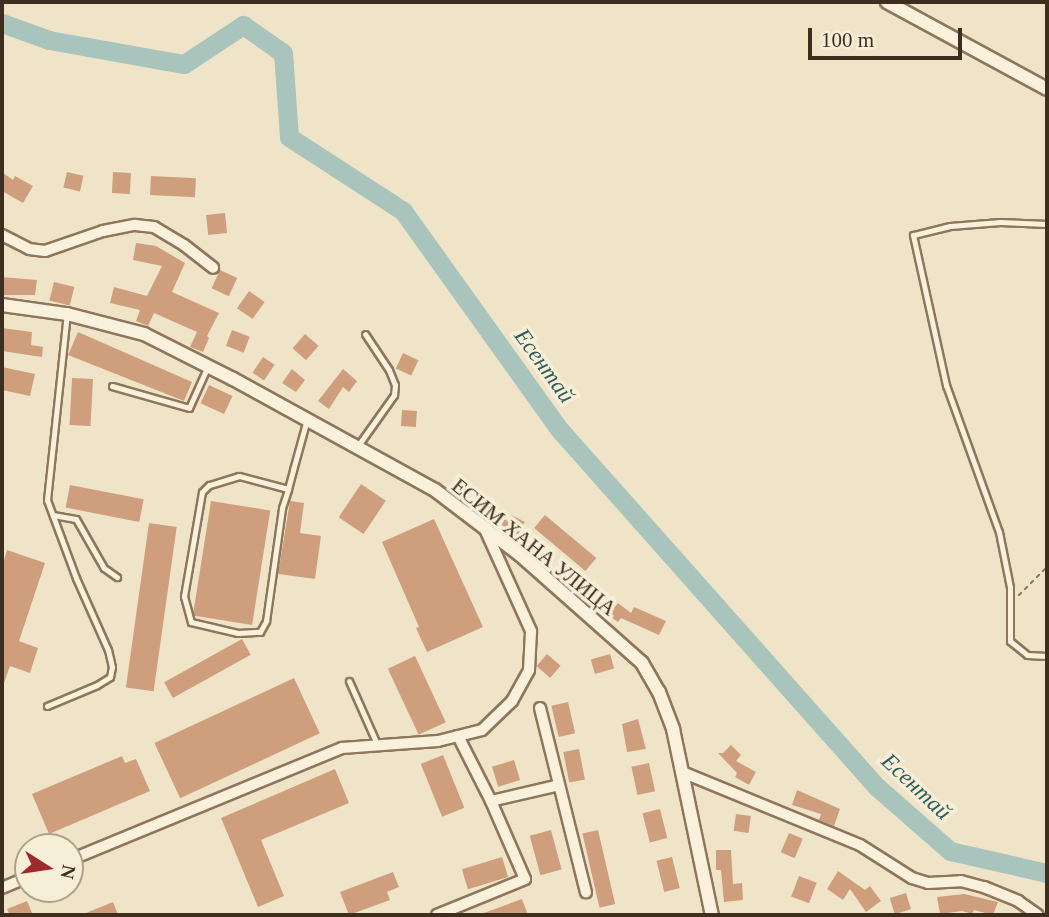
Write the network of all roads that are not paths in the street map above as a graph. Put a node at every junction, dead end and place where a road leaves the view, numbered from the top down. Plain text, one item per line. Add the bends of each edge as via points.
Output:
1 (887, 2) edge
2 (1047, 89) edge
3 (1047, 224) edge
4 (2, 235) edge
5 (212, 268) dead end
6 (2, 305) edge
7 (67, 314) junction
8 (365, 334) dead end
9 (208, 366) junction
10 (112, 386) dead end
11 (307, 419) junction
12 (357, 447) junction
13 (288, 489) junction
14 (53, 515) junction
15 (483, 526) junction
16 (117, 577) dead end
17 (1047, 656) edge
18 (349, 681) dead end
19 (47, 706) dead end
20 (540, 708) dead end
21 (458, 736) junction
22 (378, 746) junction
23 (682, 772) junction
24 (559, 785) junction
25 (491, 801) junction
26 (84, 854) edge
27 (586, 892) dead end
28 (437, 915) edge
29 (712, 915) edge
30 (1038, 915) edge

1 - 2 street
3 - 17 lane via 950,226 913,235 946,385 999,532 1010,587 1010,641 1027,655
4 - 5 street via 29,249 45,251 103,231 154,227
6 - 7 street, ЕСИМ ХАНА УЛИЦА
7 - 9 street, ЕСИМ ХАНА УЛИЦА via 144,334
7 - 14 lane via 47,500
8 - 12 lane via 395,385 394,395
9 - 10 lane via 189,408
9 - 11 street, ЕСИМ ХАНА УЛИЦА
11 - 12 street, ЕСИМ ХАНА УЛИЦА
11 - 13 lane
12 - 15 street, ЕСИМ ХАНА УЛИЦА via 435,490
13 - 13 lane via 268,613 260,632 238,633 191,622 184,596 202,492 209,485 239,476
14 - 16 lane via 76,519 104,568
14 - 19 lane via 112,667 110,677 97,685
15 - 21 street via 531,631 529,670 512,701 482,730
15 - 23 street, ЕСИМ ХАНА УЛИЦА via 642,663 673,729
18 - 22 lane
20 - 24 street
21 - 22 street
21 - 25 street
22 - 26 street via 342,748
23 - 29 street, ЕСИМ ХАНА УЛИЦА
23 - 30 street via 860,845 912,878 984,887
24 - 25 street
24 - 27 street
25 - 28 street via 525,878

